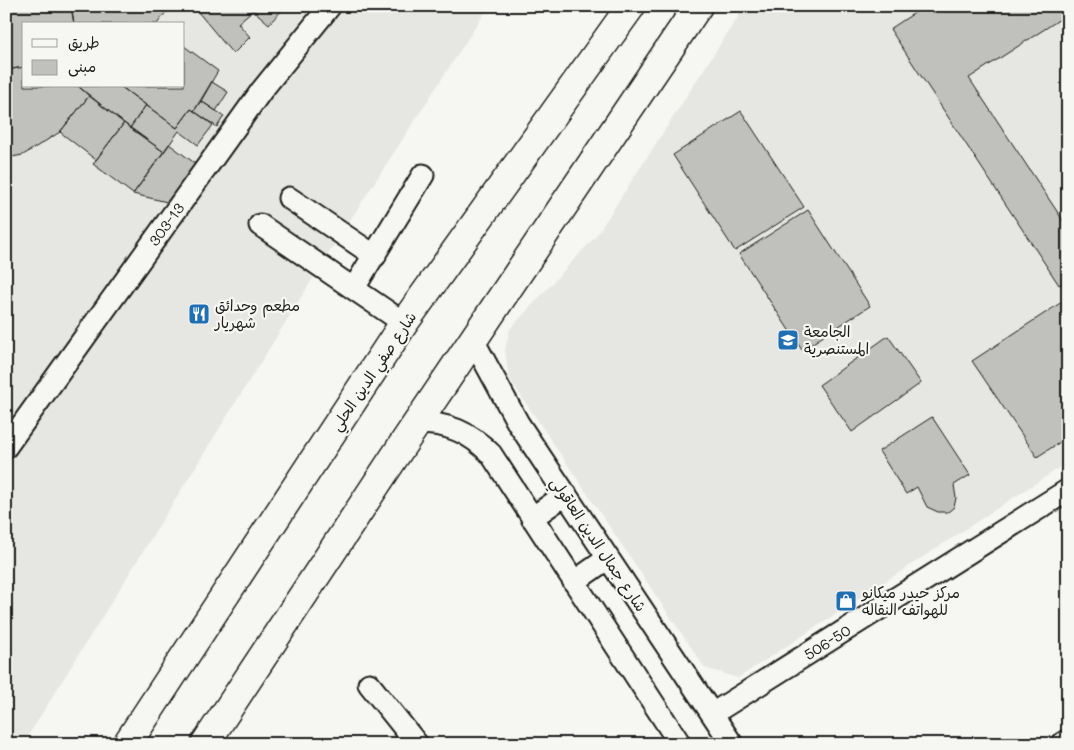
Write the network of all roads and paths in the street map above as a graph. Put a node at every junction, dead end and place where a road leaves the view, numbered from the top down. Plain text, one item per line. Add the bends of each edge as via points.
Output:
1 (330, 6) edge
2 (631, 6) edge
3 (698, 6) edge
4 (423, 176) dead end
5 (289, 198) dead end
6 (260, 225) dead end
7 (375, 256) junction
8 (354, 288) junction
9 (404, 323) junction
10 (473, 340) junction
11 (417, 423) junction
12 (6, 446) edge
13 (1068, 490) edge
14 (566, 494) junction
15 (532, 518) junction
16 (608, 558) junction
17 (574, 582) junction
18 (369, 684) dead end
19 (712, 714) junction
20 (1068, 740) edge
21 (128, 744) edge
22 (205, 744) edge
23 (418, 744) edge
24 (680, 744) edge
25 (732, 744) edge
26 (1062, 744) edge

1 - 12 street, 303-13 via 262,90
2 - 9 main road, شارع صفي الدين الحلي
3 - 10 main road
4 - 7 street
5 - 7 street
6 - 8 street
7 - 8 street
8 - 9 street
9 - 21 main road, شارع صفي الدين الحلي
10 - 11 main road
10 - 14 street, شارع جمال الدين العاقولي via 502,396
11 - 15 street via 450,426 479,442 491,454
11 - 22 main road
13 - 19 street, 506-50
14 - 15 street
14 - 16 street, شارع جمال الدين العاقولي
15 - 17 street
16 - 17 street
16 - 19 street, شارع جمال الدين العاقولي
17 - 24 street
18 - 23 street
19 - 25 street, شارع جمال الدين العاقولي
20 - 26 street

